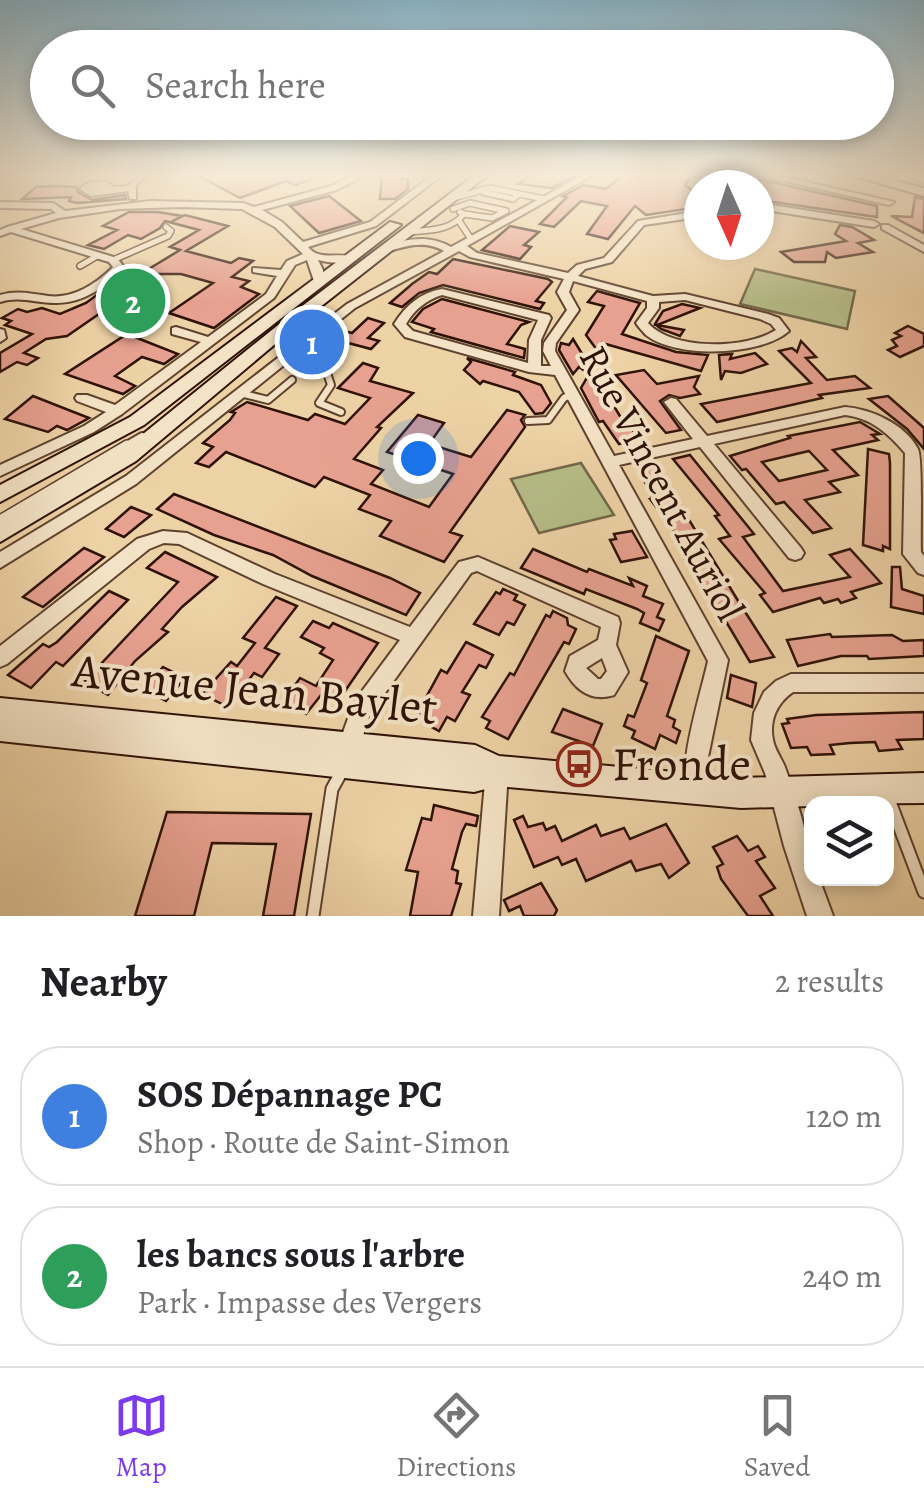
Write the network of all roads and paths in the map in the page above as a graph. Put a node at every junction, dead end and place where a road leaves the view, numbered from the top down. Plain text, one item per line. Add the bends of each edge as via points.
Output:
1 (53, 217) edge
2 (273, 217) edge
3 (382, 217) edge
4 (407, 217) edge
5 (431, 217) edge
6 (463, 217) edge
7 (512, 217) edge
8 (683, 217) edge
9 (832, 217) edge
10 (884, 217) edge
11 (460, 222) junction
12 (881, 224) junction
13 (166, 227) dead end
14 (5, 231) edge
15 (408, 232) junction
16 (471, 239) junction
17 (386, 249) junction
18 (455, 249) junction
19 (924, 249) edge
20 (304, 250) junction
21 (97, 256) junction
22 (350, 258) junction
23 (113, 260) junction
24 (80, 266) dead end
25 (257, 270) dead end
26 (284, 274) junction
27 (570, 277) junction
28 (319, 281) junction
29 (0, 299) edge
30 (652, 299) junction
31 (176, 332) dead end
32 (210, 341) junction
33 (287, 356) junction
34 (534, 369) junction
35 (560, 372) junction
36 (292, 380) dead end
37 (239, 393) junction
38 (206, 394) junction
39 (572, 394) junction
40 (82, 398) dead end
41 (671, 402) dead end
42 (117, 411) junction
43 (341, 412) dead end
44 (528, 421) dead end
45 (701, 438) junction
46 (610, 462) junction
47 (0, 471) edge
48 (0, 494) edge
49 (0, 520) edge
50 (0, 534) edge
51 (795, 552) dead end
52 (0, 562) edge
53 (924, 568) edge
54 (413, 637) junction
55 (606, 645) dead end
56 (0, 658) edge
57 (924, 683) edge
58 (0, 710) edge
59 (0, 727) edge
60 (348, 755) junction
61 (497, 771) junction
62 (924, 788) edge
63 (696, 790) junction
64 (885, 790) junction
65 (780, 794) junction
66 (924, 892) edge
67 (314, 916) edge
68 (486, 916) edge
69 (820, 916) edge

1 - 14 street
2 - 20 street
3 - 20 street
4 - 22 main road
5 - 15 main road
6 - 11 lane
7 - 16 street
8 - 27 street via 641,224 608,260
9 - 12 street
10 - 12 street
11 - 15 lane
11 - 16 lane
12 - 19 street
13 - 23 lane via 168,236
14 - 21 street
15 - 17 main road
16 - 18 street
17 - 18 street via 430,241
17 - 38 main road
18 - 27 street
18 - 33 street via 362,299
20 - 22 street via 322,259
20 - 26 street
20 - 28 street
21 - 23 street
21 - 24 lane
22 - 28 main road
23 - 29 street via 115,272 74,298 28,293
25 - 26 street
26 - 32 street via 270,296
27 - 30 street
27 - 35 street, Rue Vincent Auriol via 563,292 573,310 549,351
28 - 48 main road via 137,421
30 - 30 street via 644,329 697,348 783,331 764,316 686,297
31 - 32 street
32 - 42 street
33 - 37 street
33 - 43 lane via 326,370 332,385 319,403
34 - 34 street via 535,340 545,318 450,293 426,296 400,324 409,334
34 - 35 street
35 - 39 street, Rue Vincent Auriol
36 - 37 lane via 268,400
37 - 52 street via 131,480
38 - 49 lane
38 - 50 main road via 129,456
39 - 44 lane via 548,420
39 - 46 street, Rue Vincent Auriol
40 - 42 street
41 - 45 street
42 - 47 street
45 - 46 street
45 - 51 street
45 - 53 street via 845,411 871,416 912,452 912,554
46 - 63 street, Rue Vincent Auriol via 718,660
54 - 55 street via 465,567 478,564 602,616 611,623
54 - 56 street via 181,538 163,538 144,544
54 - 60 street via 362,709
57 - 65 street via 791,683 774,693 766,704 762,742
58 - 60 main road, Avenue Jean Baylet
59 - 60 main road, Avenue Jean Baylet
60 - 61 main road, Avenue Jean Baylet via 474,777
60 - 67 lane via 332,789
61 - 63 main road, Avenue Jean Baylet
61 - 68 street
62 - 64 main road, Avenue Jean Baylet
63 - 65 main road, Avenue Jean Baylet
64 - 65 main road, Avenue Jean Baylet
64 - 66 lane
65 - 69 street

